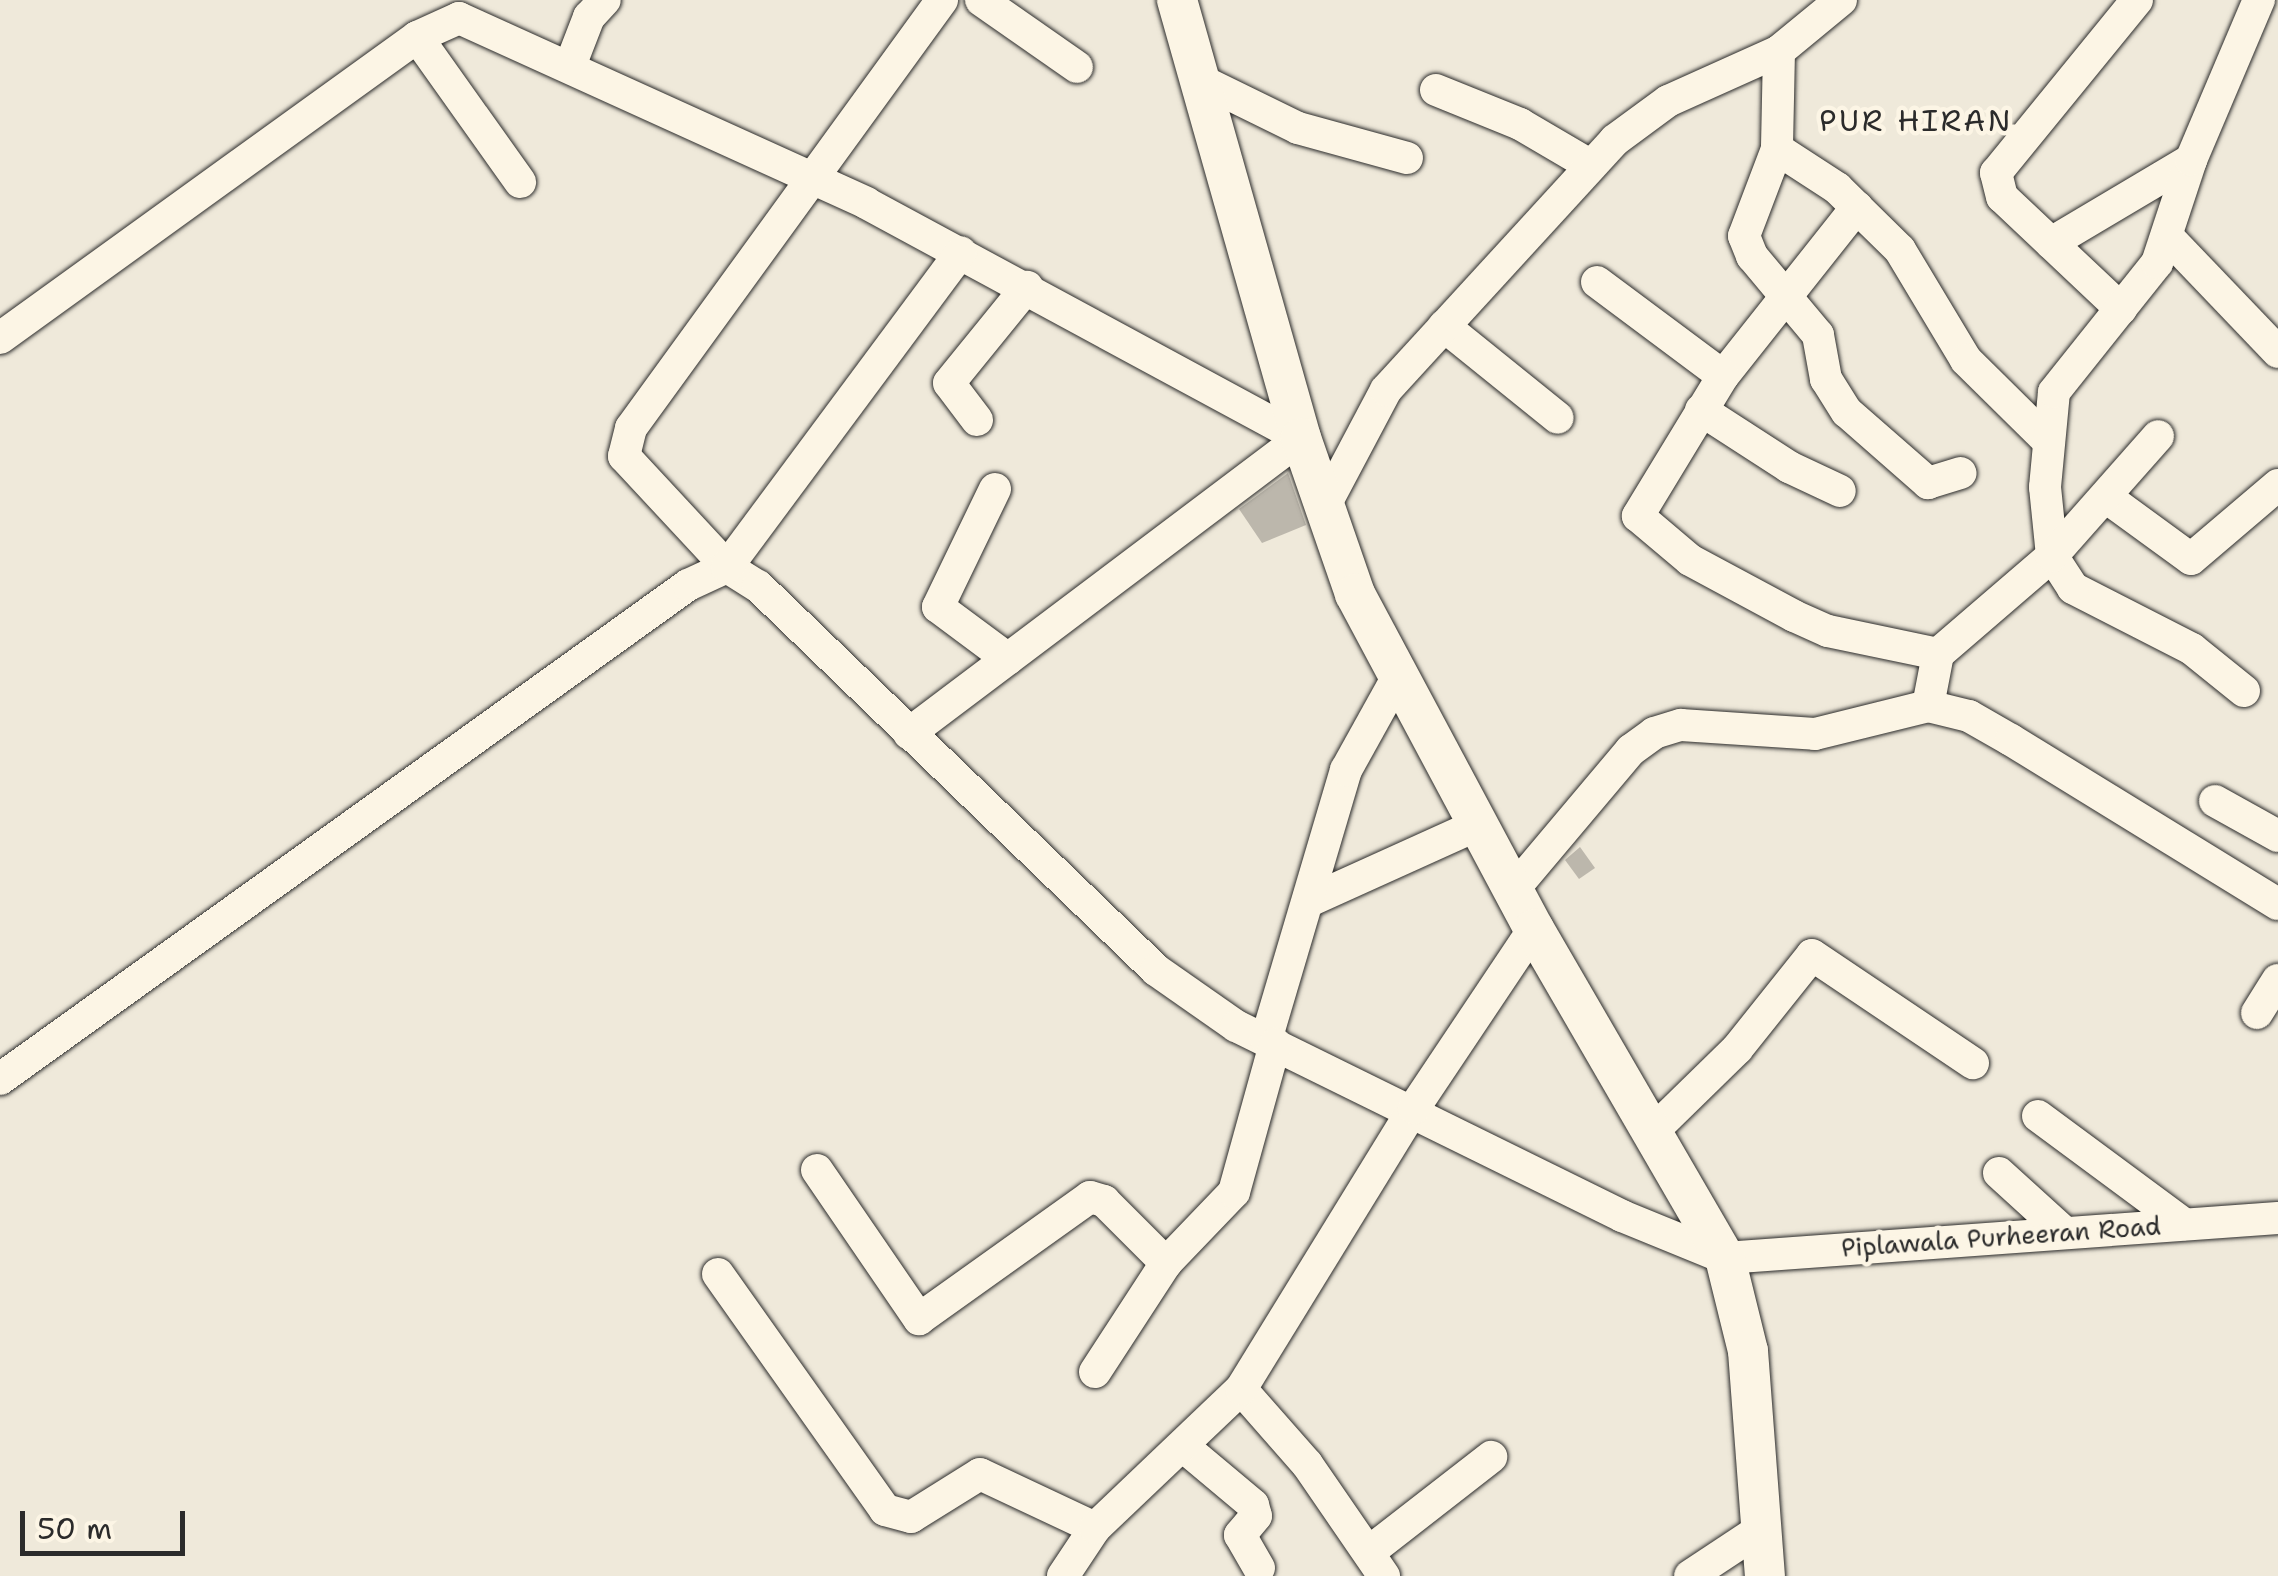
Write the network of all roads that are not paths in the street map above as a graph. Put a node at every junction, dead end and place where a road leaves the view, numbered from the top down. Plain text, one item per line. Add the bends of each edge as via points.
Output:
1 (604, 0) edge
2 (942, 0) edge
3 (982, 0) edge
4 (1177, 0) edge
5 (1841, 0) edge
6 (2137, 0) edge
7 (2246, 7) edge
8 (417, 38) junction
9 (1778, 50) junction
10 (570, 66) junction
11 (1077, 67) dead end
12 (1198, 79) junction
13 (1436, 90) dead end
14 (1777, 149) junction
15 (1406, 158) dead end
16 (2191, 160) junction
17 (1590, 166) junction
18 (809, 180) junction
19 (520, 182) dead end
20 (1857, 207) junction
21 (2168, 238) junction
22 (2052, 243) junction
23 (961, 252) junction
24 (1597, 282) dead end
25 (1027, 287) junction
26 (1788, 294) junction
27 (2121, 309) junction
28 (1444, 326) junction
29 (0, 338) edge
30 (2278, 352) edge
31 (1723, 376) junction
32 (1701, 410) junction
33 (1558, 418) dead end
34 (978, 420) dead end
35 (2158, 436) dead end
36 (1301, 438) junction
37 (2047, 440) junction
38 (1962, 473) dead end
39 (2278, 485) edge
40 (995, 489) dead end
41 (1840, 491) dead end
42 (2106, 497) junction
43 (1324, 507) junction
44 (2052, 556) junction
45 (727, 567) junction
46 (1938, 654) junction
47 (1008, 659) junction
48 (1396, 678) junction
49 (2244, 691) dead end
50 (1928, 706) junction
51 (910, 733) junction
52 (2215, 801) dead end
53 (1477, 825) junction
54 (2278, 836) edge
55 (1514, 890) junction
56 (1309, 901) junction
57 (2278, 904) edge
58 (1534, 929) junction
59 (2278, 980) edge
60 (2257, 1013) dead end
61 (1270, 1042) junction
62 (1973, 1063) dead end
63 (0, 1078) edge
64 (1414, 1108) junction
65 (2038, 1116) dead end
66 (1655, 1129) junction
67 (817, 1170) dead end
68 (1999, 1172) dead end
69 (2278, 1218) edge
70 (2184, 1224) junction
71 (2065, 1233) junction
72 (1725, 1258) junction
73 (1166, 1263) junction
74 (718, 1274) dead end
75 (1096, 1372) dead end
76 (1240, 1390) junction
77 (1184, 1446) junction
78 (1491, 1458) dead end
79 (1764, 1527) junction
80 (1095, 1528) junction
81 (1376, 1564) edge
82 (1258, 1568) dead end
83 (1063, 1576) edge
84 (1690, 1576) edge
85 (1765, 1576) edge

1 - 10 street via 589,17
2 - 18 street
3 - 11 street
4 - 12 main road
5 - 9 street
6 - 22 street via 1996,173 2002,197
7 - 16 street
8 - 10 street via 460,18
8 - 19 street
8 - 29 street
9 - 14 street
9 - 17 street via 1668,101
10 - 18 street
12 - 15 street via 1298,128
12 - 36 main road
13 - 17 street via 1520,124
14 - 20 street
14 - 26 street via 1744,236 1752,256
16 - 21 street
16 - 22 street
17 - 28 street
18 - 23 street
18 - 45 street via 624,440 624,456
20 - 26 street
20 - 37 street via 1900,250 1966,360
21 - 27 street
21 - 30 street
22 - 27 street
23 - 25 street
23 - 45 street
24 - 31 street
25 - 34 street via 949,384
25 - 36 street
26 - 31 street
26 - 38 street via 1818,335 1826,379 1847,412 1928,482 1940,484
27 - 37 street via 2068,367 2054,392
28 - 33 street
28 - 43 street via 1386,390
31 - 32 street
32 - 41 street
32 - 46 street via 1641,502 1644,528 1716,575 1828,632
35 - 42 street
36 - 43 main road
36 - 47 street
37 - 44 street via 2044,527
39 - 42 street via 2191,559
40 - 47 street via 938,607
42 - 44 street
43 - 48 main road via 1355,594
44 - 46 street
44 - 49 street via 2086,600 2192,649
45 - 51 street via 758,586
45 - 63 street via 688,585
46 - 50 street
47 - 51 street
48 - 53 main road
48 - 56 street via 1346,770
50 - 55 street via 1815,734 1682,725 1654,733 1631,750
50 - 57 street via 1983,724
51 - 61 street via 1192,1001
52 - 54 street
53 - 55 main road
53 - 56 street
55 - 58 main road
56 - 61 street
58 - 64 street
58 - 66 main road
59 - 60 street
61 - 64 street
61 - 73 street via 1234,1192
62 - 66 street via 1812,955 1737,1049
64 - 72 street via 1622,1216
64 - 76 street
65 - 70 street
66 - 72 main road
67 - 73 street via 919,1319 1090,1198 1104,1201
68 - 71 street
69 - 70 street, Piplawala Purheeran Road
70 - 71 street, Piplawala Purheeran Road
71 - 72 street, Piplawala Purheeran Road
72 - 79 main road via 1748,1351
73 - 75 street
74 - 80 street via 885,1510 910,1517 980,1474
76 - 77 street
76 - 81 street via 1307,1464
77 - 80 street
77 - 82 street via 1253,1505 1256,1516 1240,1534
78 - 81 street
79 - 84 street
79 - 85 main road
80 - 83 street

